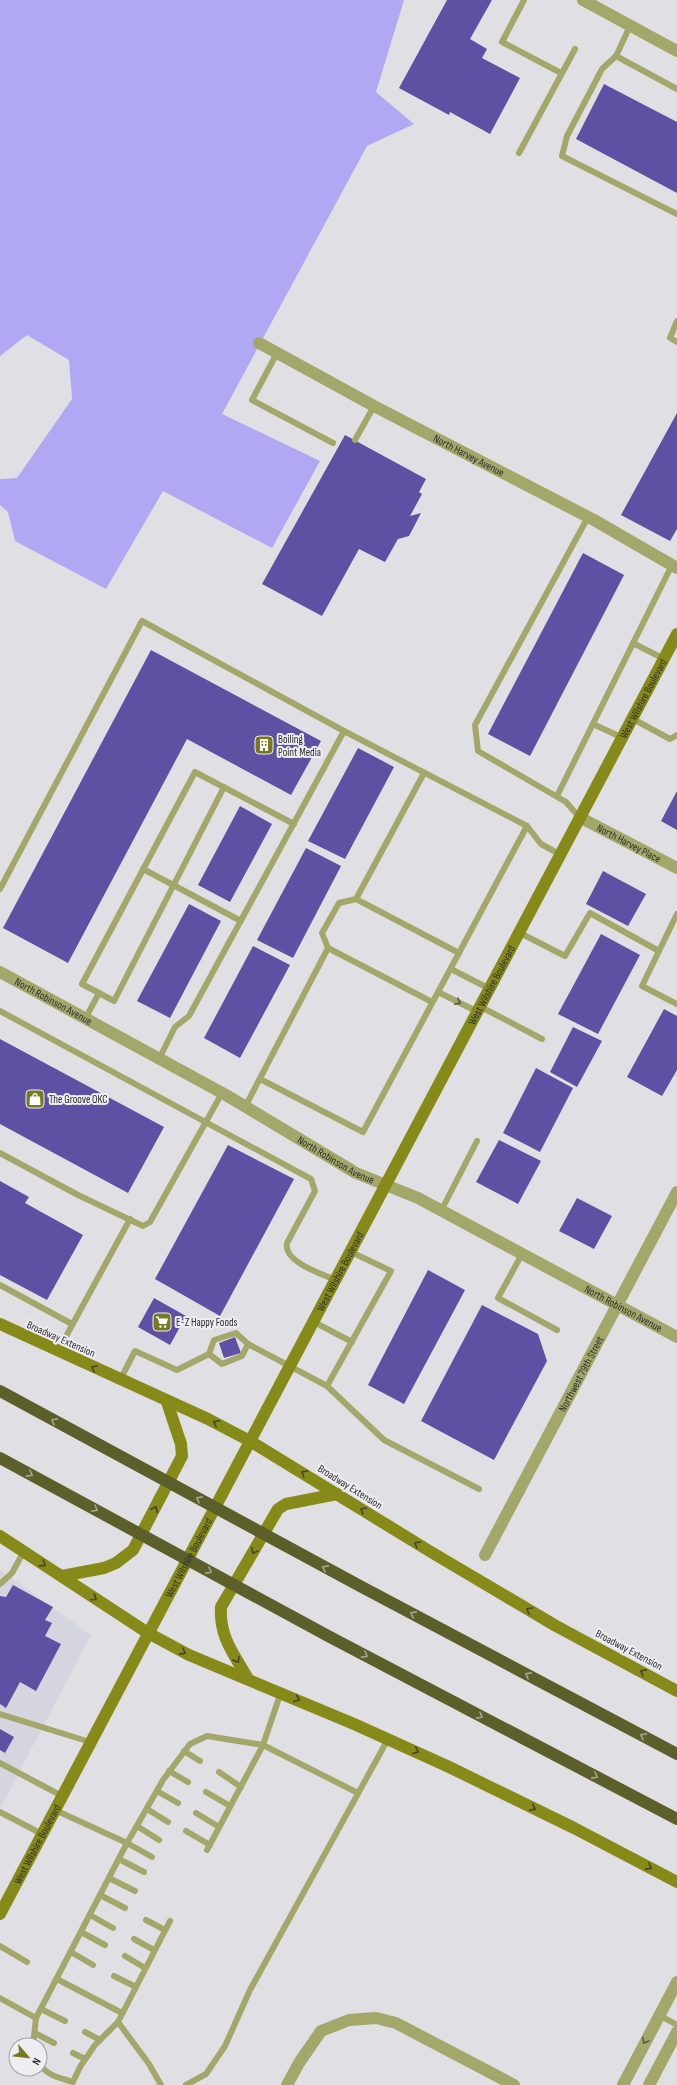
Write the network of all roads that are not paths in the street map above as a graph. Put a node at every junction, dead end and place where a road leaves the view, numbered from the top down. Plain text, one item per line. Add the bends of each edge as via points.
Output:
1 (524, 0) edge
2 (583, 0) edge
3 (630, 26) junction
4 (575, 48) dead end
5 (677, 51) edge
6 (616, 56) junction
7 (561, 73) junction
8 (677, 89) edge
9 (519, 153) dead end
10 (677, 214) edge
11 (677, 321) edge
12 (677, 342) edge
13 (259, 343) dead end
14 (277, 353) junction
15 (374, 406) junction
16 (355, 440) dead end
17 (333, 443) dead end
18 (588, 517) junction
19 (674, 566) edge
20 (677, 634) edge
21 (633, 643) junction
22 (664, 659) junction
23 (633, 719) junction
24 (593, 724) junction
25 (344, 731) junction
26 (677, 735) edge
27 (622, 738) junction
28 (424, 773) junction
29 (224, 787) junction
30 (557, 796) junction
31 (580, 818) junction
32 (294, 824) junction
33 (527, 826) junction
34 (561, 855) junction
35 (676, 867) edge
36 (143, 869) junction
37 (174, 885) junction
38 (0, 889) edge
39 (356, 899) junction
40 (677, 914) edge
41 (241, 921) junction
42 (520, 933) junction
43 (328, 948) junction
44 (658, 950) junction
45 (459, 953) junction
46 (451, 968) junction
47 (0, 972) edge
48 (490, 989) junction
49 (438, 992) junction
50 (99, 993) junction
51 (432, 1002) junction
52 (677, 1004) edge
53 (480, 1010) junction
54 (0, 1011) edge
55 (86, 1019) junction
56 (542, 1039) dead end
57 (159, 1059) junction
58 (260, 1079) junction
59 (222, 1093) junction
60 (245, 1106) junction
61 (206, 1122) junction
62 (477, 1141) dead end
63 (0, 1153) edge
64 (387, 1185) junction
65 (677, 1192) edge
66 (441, 1211) junction
67 (130, 1219) junction
68 (351, 1252) junction
69 (522, 1254) junction
70 (336, 1280) junction
71 (0, 1284) edge
72 (617, 1305) junction
73 (314, 1322) junction
74 (0, 1324) edge
75 (72, 1324) junction
76 (558, 1330) dead end
77 (677, 1337) edge
78 (352, 1342) junction
79 (248, 1344) junction
80 (57, 1352) junction
81 (209, 1354) junction
82 (290, 1366) junction
83 (120, 1380) junction
84 (327, 1386) junction
85 (0, 1391) edge
86 (168, 1402) junction
87 (250, 1441) junction
88 (0, 1458) edge
89 (479, 1489) dead end
90 (337, 1494) junction
91 (0, 1536) edge
92 (24, 1552) junction
93 (486, 1555) dead end
94 (62, 1576) junction
95 (0, 1584) edge
96 (148, 1633) junction
97 (248, 1679) junction
98 (677, 1690) edge
99 (281, 1692) junction
100 (0, 1714) edge
101 (388, 1739) junction
102 (90, 1742) junction
103 (263, 1745) junction
104 (184, 1751) junction
105 (677, 1754) edge
106 (200, 1761) dead end
107 (0, 1763) edge
108 (170, 1772) junction
109 (219, 1772) dead end
110 (188, 1782) dead end
111 (241, 1787) junction
112 (157, 1791) junction
113 (206, 1792) dead end
114 (358, 1793) junction
115 (62, 1796) junction
116 (178, 1802) dead end
117 (230, 1806) junction
118 (146, 1809) junction
119 (55, 1810) junction
120 (0, 1812) edge
121 (196, 1813) dead end
122 (677, 1819) edge
123 (168, 1822) dead end
124 (137, 1826) junction
125 (219, 1827) junction
126 (186, 1831) dead end
127 (42, 1834) junction
128 (159, 1840) dead end
129 (127, 1843) junction
130 (152, 1857) dead end
131 (119, 1859) junction
132 (144, 1872) dead end
133 (109, 1878) junction
134 (677, 1882) edge
135 (134, 1891) dead end
136 (100, 1895) junction
137 (125, 1908) dead end
138 (1, 1910) edge
139 (90, 1915) junction
140 (146, 1920) dead end
141 (170, 1921) dead end
142 (113, 1928) dead end
143 (165, 1930) junction
144 (81, 1932) junction
145 (134, 1939) dead end
146 (105, 1945) dead end
147 (0, 1946) edge
148 (154, 1950) junction
149 (70, 1952) junction
150 (125, 1956) dead end
151 (27, 1962) dead end
152 (93, 1965) dead end
153 (145, 1968) junction
154 (114, 1976) dead end
155 (57, 1979) junction
156 (677, 1982) edge
157 (136, 1987) junction
158 (0, 1998) edge
159 (41, 2009) junction
160 (122, 2013) junction
161 (659, 2015) junction
162 (36, 2018) junction
163 (65, 2021) dead end
164 (118, 2022) junction
165 (677, 2025) edge
166 (85, 2032) dead end
167 (677, 2032) edge
168 (35, 2033) junction
169 (34, 2037) edge
170 (100, 2040) junction
171 (54, 2043) dead end
172 (73, 2053) dead end
173 (85, 2060) junction
174 (48, 2072) edge
175 (76, 2083) edge
176 (161, 2085) edge
177 (186, 2085) edge
178 (287, 2085) edge
179 (514, 2085) edge
180 (623, 2085) edge
181 (649, 2085) edge

1 - 7 lane via 502,42
2 - 3 street
3 - 5 street
3 - 6 lane
4 - 7 lane
6 - 8 lane
6 - 10 lane via 602,69 567,136 562,156
7 - 9 lane
11 - 12 lane via 670,338
13 - 14 street, North Harvey Avenue
14 - 15 street, North Harvey Avenue
14 - 17 lane via 252,400
15 - 16 lane
15 - 18 street, North Harvey Avenue
18 - 19 street, North Harvey Avenue
18 - 30 lane via 475,726 478,751
19 - 21 lane
20 - 22 main road, West Wilshire Boulevard
21 - 22 lane
21 - 24 lane
22 - 23 main road, West Wilshire Boulevard
23 - 26 lane via 670,739
23 - 27 main road, West Wilshire Boulevard
24 - 27 lane
24 - 30 lane
25 - 28 lane
25 - 32 lane
25 - 38 lane via 142,621
27 - 31 main road, West Wilshire Boulevard
28 - 33 lane
28 - 39 lane
29 - 32 lane
29 - 36 lane via 195,772
29 - 37 lane
30 - 31 lane
31 - 34 main road, West Wilshire Boulevard
31 - 35 street, North Harvey Place
32 - 41 lane
33 - 34 lane via 541,844
33 - 45 lane
34 - 42 main road, West Wilshire Boulevard
36 - 37 lane
36 - 50 lane via 82,984
37 - 41 lane
37 - 50 lane via 114,1001
39 - 43 lane via 339,903 322,933
39 - 45 lane
40 - 44 lane
41 - 57 lane via 189,1016 176,1027
42 - 44 lane via 565,956 590,913
42 - 48 main road, West Wilshire Boulevard
43 - 51 lane
43 - 58 lane
44 - 52 lane via 642,986
45 - 46 lane
46 - 48 lane
46 - 49 lane
47 - 55 street, North Robinson Avenue
48 - 53 main road, West Wilshire Boulevard
49 - 51 lane
49 -> 53 lane
50 - 55 lane
51 - 58 lane via 363,1132
53 - 56 lane
53 - 64 main road, West Wilshire Boulevard
54 - 61 lane
55 - 57 street, North Robinson Avenue
57 - 59 street, North Robinson Avenue
58 - 60 lane
59 - 60 street, North Robinson Avenue
59 - 61 lane
60 - 64 street, North Robinson Avenue via 350,1169
61 - 67 lane via 150,1222 142,1226
61 - 70 lane via 311,1179 315,1191 287,1243 288,1252 292,1260
62 - 66 lane
63 - 67 lane via 78,1195
64 - 66 street, North Robinson Avenue
64 - 68 main road, West Wilshire Boulevard
65 - 72 street, Northwest 79th Street
66 - 69 street, North Robinson Avenue
67 - 75 lane
68 - 70 main road, West Wilshire Boulevard
68 - 78 lane via 391,1271
69 - 72 street, North Robinson Avenue
69 - 76 lane via 498,1298
70 - 73 main road, West Wilshire Boulevard
71 - 75 lane
72 - 77 street, North Robinson Avenue
72 - 93 street, Northwest 79th Street
73 - 78 lane
73 - 82 main road, West Wilshire Boulevard
74 - 80 main road, Broadway Extension
75 - 80 lane
78 - 84 lane
79 - 81 lane via 242,1356 222,1364
79 - 81 lane via 236,1333 214,1340
79 - 82 lane
83 -> 80 main road, Broadway Extension
81 - 83 lane via 177,1370 135,1351
82 - 84 lane
82 - 87 main road, West Wilshire Boulevard
83 - 86 main road, Broadway Extension
84 - 89 lane via 384,1440
105 -> 85 highway
87 -> 86 main road, Broadway Extension
94 -> 86 main road via 104,1568 116,1563 133,1550 182,1456 181,1444
90 -> 87 main road, Broadway Extension
87 - 96 main road, West Wilshire Boulevard
88 -> 122 highway via 330,1637
90 -> 97 main road via 286,1504 278,1509 221,1607 222,1632
98 -> 90 main road, Broadway Extension via 556,1626
91 - 92 main road
92 -> 94 main road
92 - 95 lane via 12,1573
94 -> 96 main road
96 -> 97 main road via 189,1655
96 - 102 main road, West Wilshire Boulevard
97 - 99 main road
99 -> 101 main road
99 - 103 lane
100 - 102 lane
101 - 114 lane
101 -> 134 main road via 574,1828
102 - 115 main road, West Wilshire Boulevard
103 - 104 lane via 207,1736 190,1744
103 - 111 lane
103 - 114 lane
104 - 106 lane
104 - 108 lane
107 - 115 lane
108 - 110 lane
108 - 112 lane
109 - 111 lane
111 - 117 lane
112 - 116 lane
112 - 118 lane
113 - 117 lane
114 - 177 lane via 250,1990 225,2046 206,2074
115 - 119 main road, West Wilshire Boulevard
117 - 125 lane
118 - 123 lane
118 - 124 lane
119 - 127 main road, West Wilshire Boulevard
119 - 129 lane
120 - 127 lane
121 - 125 lane
124 - 128 lane
124 - 129 lane
125 - 126 lane via 208,1847
127 - 138 main road, West Wilshire Boulevard
129 - 130 lane
129 - 131 lane
131 - 132 lane
131 - 133 lane
133 - 135 lane
133 - 136 lane
136 - 137 lane
136 - 139 lane
139 - 142 lane
139 - 144 lane
140 - 143 lane
141 - 143 lane
143 - 148 lane
144 - 146 lane
144 - 149 lane
145 - 148 lane
147 - 151 lane
148 - 153 lane
149 - 152 lane
149 - 155 lane
150 - 153 lane
153 - 157 lane
154 - 157 lane
155 - 159 lane
155 - 160 lane
156 - 161 street
157 - 160 lane
158 - 162 lane
159 - 162 lane
159 - 163 lane
160 - 164 lane
161 - 165 lane
161 -> 180 street
162 - 168 lane
164 - 170 lane
164 - 176 lane via 150,2064
166 - 170 lane
167 - 181 street
168 - 169 lane
168 - 171 lane
170 - 173 lane
172 - 173 lane
173 - 175 lane
174 - 175 lane
178 - 179 street via 321,2031 349,2020 376,2018 396,2023

